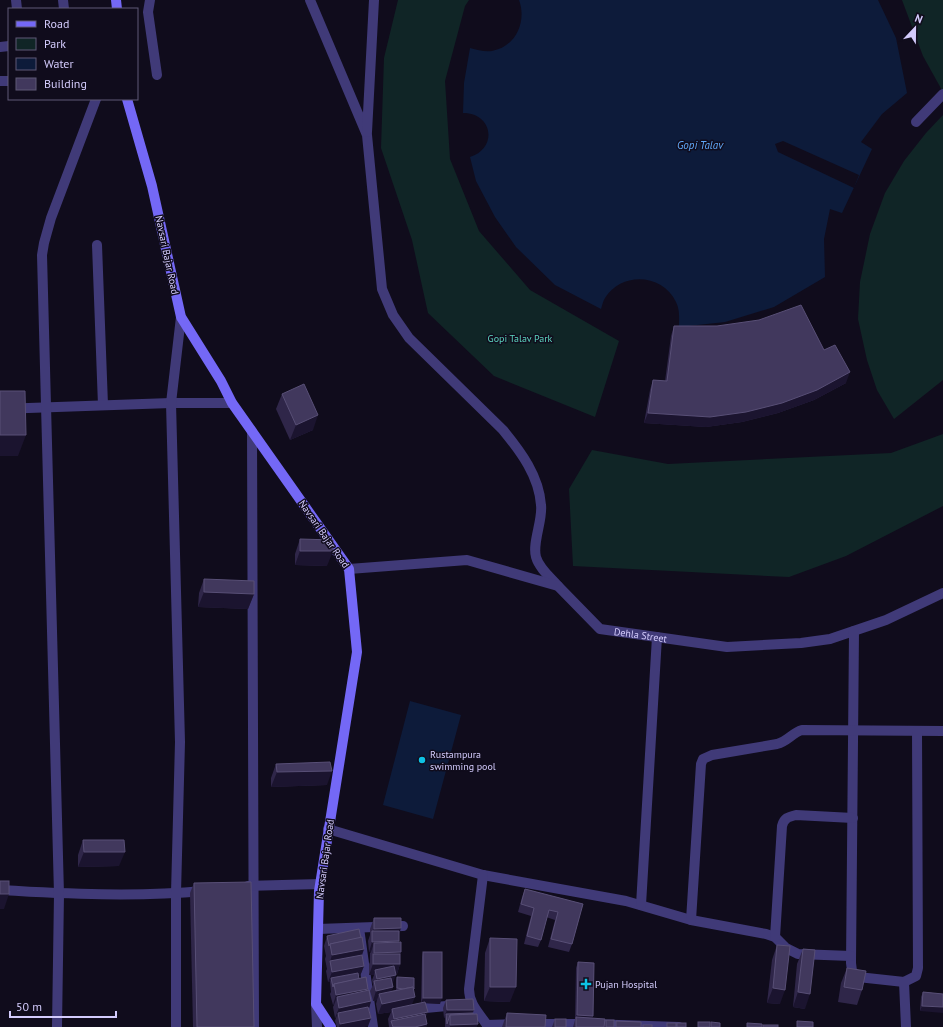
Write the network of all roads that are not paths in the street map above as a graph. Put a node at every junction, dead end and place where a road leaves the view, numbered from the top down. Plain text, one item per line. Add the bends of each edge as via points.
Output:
1 (150, 0) edge
2 (310, 0) edge
3 (374, 0) edge
4 (157, 75) dead end
5 (943, 94) edge
6 (96, 100) edge
7 (127, 100) edge
8 (916, 122) dead end
9 (367, 134) junction
10 (97, 245) dead end
11 (181, 317) junction
12 (171, 403) junction
13 (232, 403) junction
14 (103, 405) junction
15 (47, 407) junction
16 (0, 408) edge
17 (252, 431) junction
18 (349, 569) junction
19 (558, 586) junction
20 (943, 593) edge
21 (854, 631) junction
22 (657, 637) junction
23 (853, 730) junction
24 (917, 731) junction
25 (943, 731) edge
26 (852, 818) junction
27 (328, 829) junction
28 (483, 875) junction
29 (320, 884) junction
30 (253, 886) junction
31 (238, 887) edge
32 (0, 890) edge
33 (215, 890) edge
34 (176, 893) junction
35 (59, 894) junction
36 (641, 905) junction
37 (691, 920) junction
38 (403, 926) edge
39 (358, 928) junction
40 (318, 929) junction
41 (775, 937) junction
42 (851, 956) junction
43 (904, 982) junction
44 (471, 1003) junction
45 (316, 1004) junction
46 (415, 1009) edge
47 (487, 1026) edge
48 (57, 1027) edge
49 (176, 1027) edge
50 (254, 1027) edge
51 (316, 1027) edge
52 (331, 1027) edge
53 (373, 1027) edge
54 (679, 1027) edge
55 (906, 1027) edge

1 - 4 street via 148,12
2 - 9 street
3 - 9 street
5 - 8 street
6 - 15 street via 51,218 42,255
7 - 11 main road, Navsari Bajar Road via 152,186
9 - 19 street via 382,289 386,302 409,338 516,445 538,485 542,507 536,557
10 - 14 street
11 - 12 street
11 - 13 main road, Navsari Bajar Road
12 - 13 street
12 - 14 street
12 - 34 street via 180,742
13 - 17 main road, Navsari Bajar Road
14 - 15 street
15 - 16 street
15 - 35 street
17 - 18 main road, Navsari Bajar Road
17 - 30 street
18 - 19 street, Dehla Street via 467,560
18 - 27 main road, Navsari Bajar Road via 357,652
19 - 22 street, Dehla Street via 600,629
20 - 21 street, Dehla Street via 886,620
21 - 22 street, Dehla Street via 830,639 800,643 727,647
21 - 23 street
22 - 36 street
23 - 24 street
23 - 26 street
23 - 37 street via 802,730 786,742 712,755 703,759
24 - 25 street
24 - 43 street via 918,968 916,976
26 - 41 street via 796,815 783,821
26 - 42 street
27 - 28 street
27 - 29 main road, Navsari Bajar Road
28 - 36 street
28 - 44 street via 468,989
29 - 30 street
29 - 40 main road, Navsari Bajar Road
30 - 31 street
30 - 50 street
32 - 35 street
33 - 34 street
34 - 35 street
34 - 49 street
35 - 48 street
36 - 37 street
37 - 41 street
38 - 39 street
39 - 40 street
39 - 53 street
40 - 45 main road, Navsari Bajar Road
41 - 42 street via 786,948 798,954
42 - 43 street via 852,971 858,977
43 - 55 street
44 - 46 street
44 - 47 street
45 - 51 street
45 - 52 main road
47 - 54 street via 589,1024

